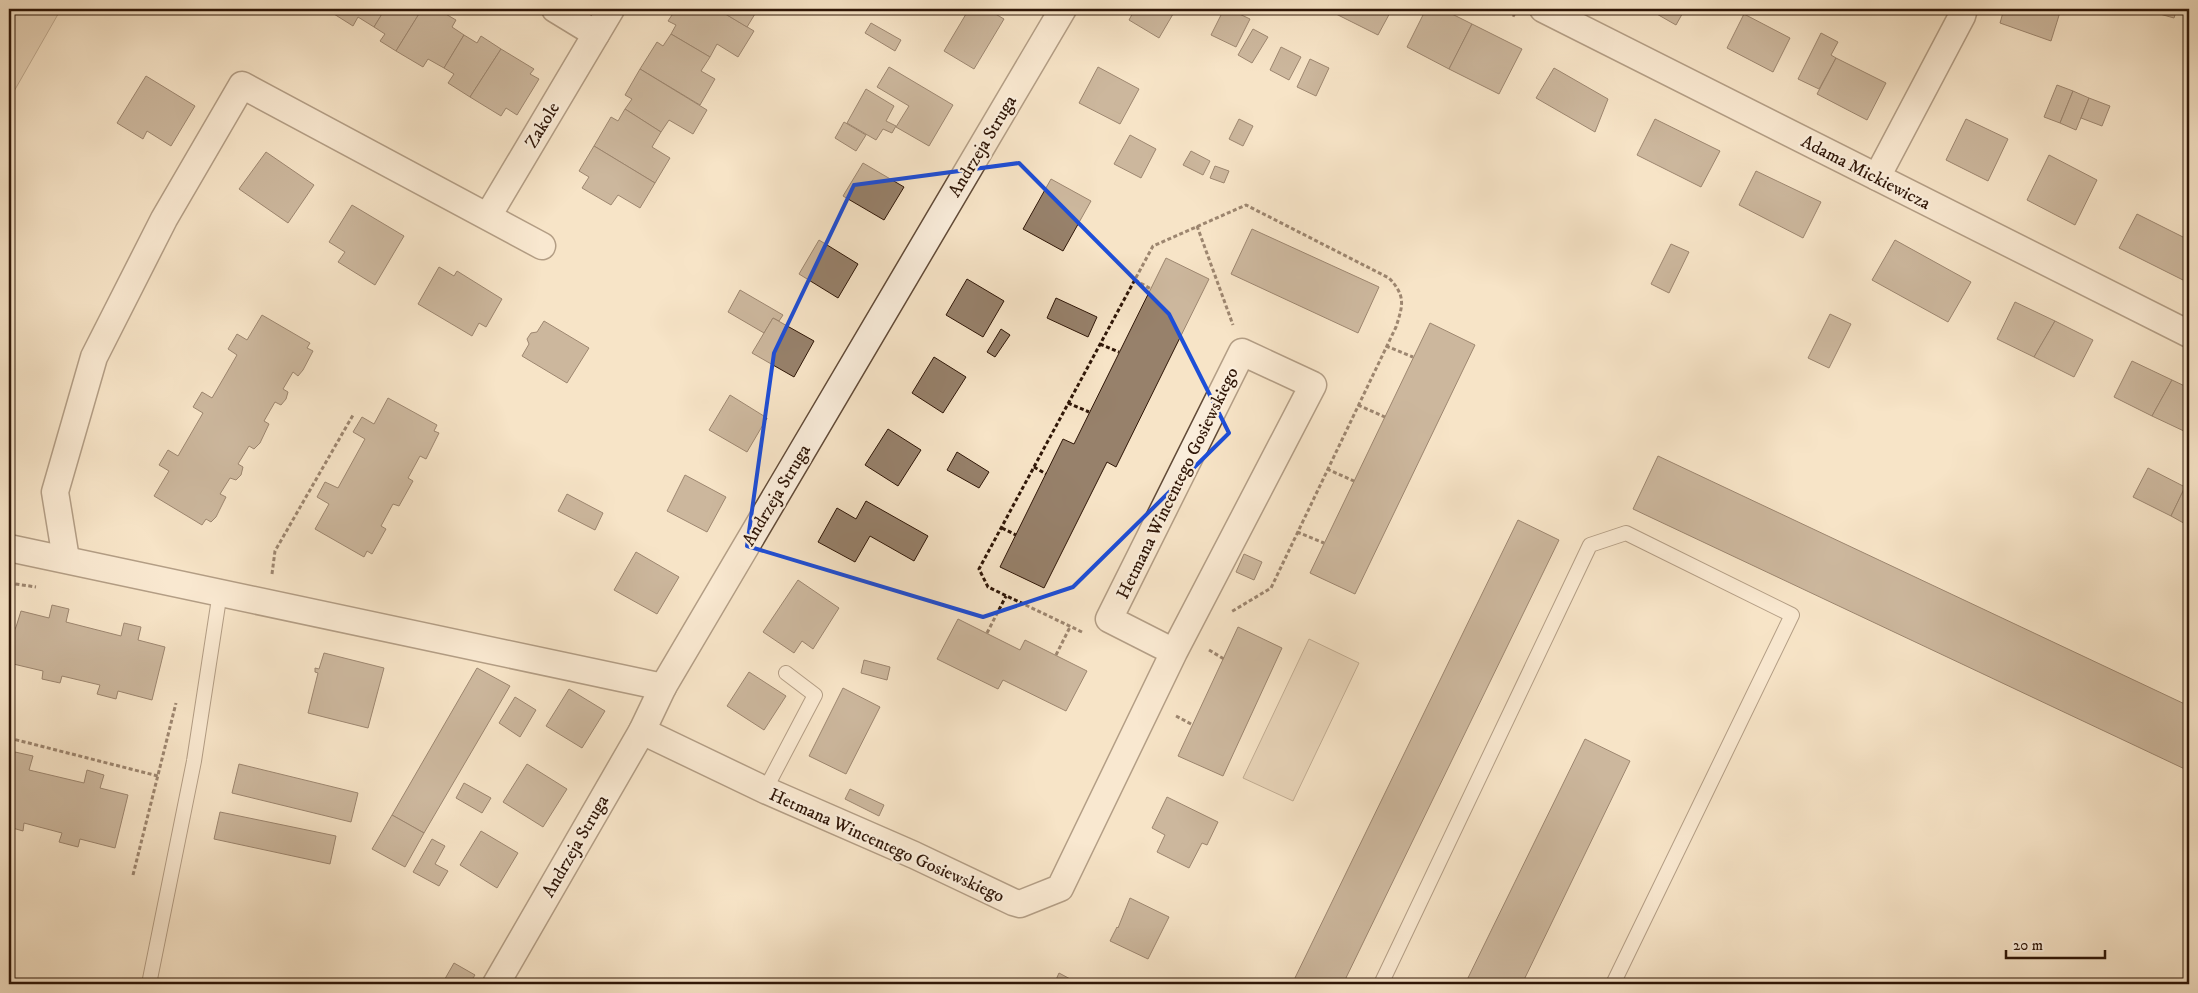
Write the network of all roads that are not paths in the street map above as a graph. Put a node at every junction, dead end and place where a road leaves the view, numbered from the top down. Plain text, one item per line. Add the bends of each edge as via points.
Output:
1 (555, 9) edge
2 (611, 9) edge
3 (1063, 9) edge
4 (1544, 9) edge
5 (1964, 9) edge
6 (596, 34) junction
7 (1877, 177) junction
8 (488, 216) junction
9 (542, 246) dead end
10 (2189, 334) edge
11 (9, 548) edge
12 (66, 559) junction
13 (220, 592) junction
14 (1174, 652) junction
15 (786, 674) dead end
16 (663, 687) junction
17 (642, 731) junction
18 (765, 790) junction
19 (149, 984) edge
20 (496, 984) edge
21 (1381, 984) edge
22 (1613, 984) edge

1 - 6 street
2 - 6 street, Zakole
3 - 16 street, Andrzeja Struga
4 - 7 street, Adama Mickiewicza
5 - 7 street
6 - 8 street, Zakole
7 - 10 street, Adama Mickiewicza
8 - 9 street
8 - 12 street via 242,85 164,219 94,357 55,492
11 - 12 street
12 - 13 street
13 - 16 street
13 - 19 lane via 194,761
14 - 14 street, Hetmana Wincentego Gosiewskiego via 1109,619 1242,352 1313,385
14 - 18 street, Hetmana Wincentego Gosiewskiego via 1060,888 1020,904
15 - 18 lane via 815,695
16 - 17 street, Andrzeja Struga
17 - 18 street, Hetmana Wincentego Gosiewskiego
17 - 20 street, Andrzeja Struga
21 - 22 lane via 1590,545 1626,533 1792,615

